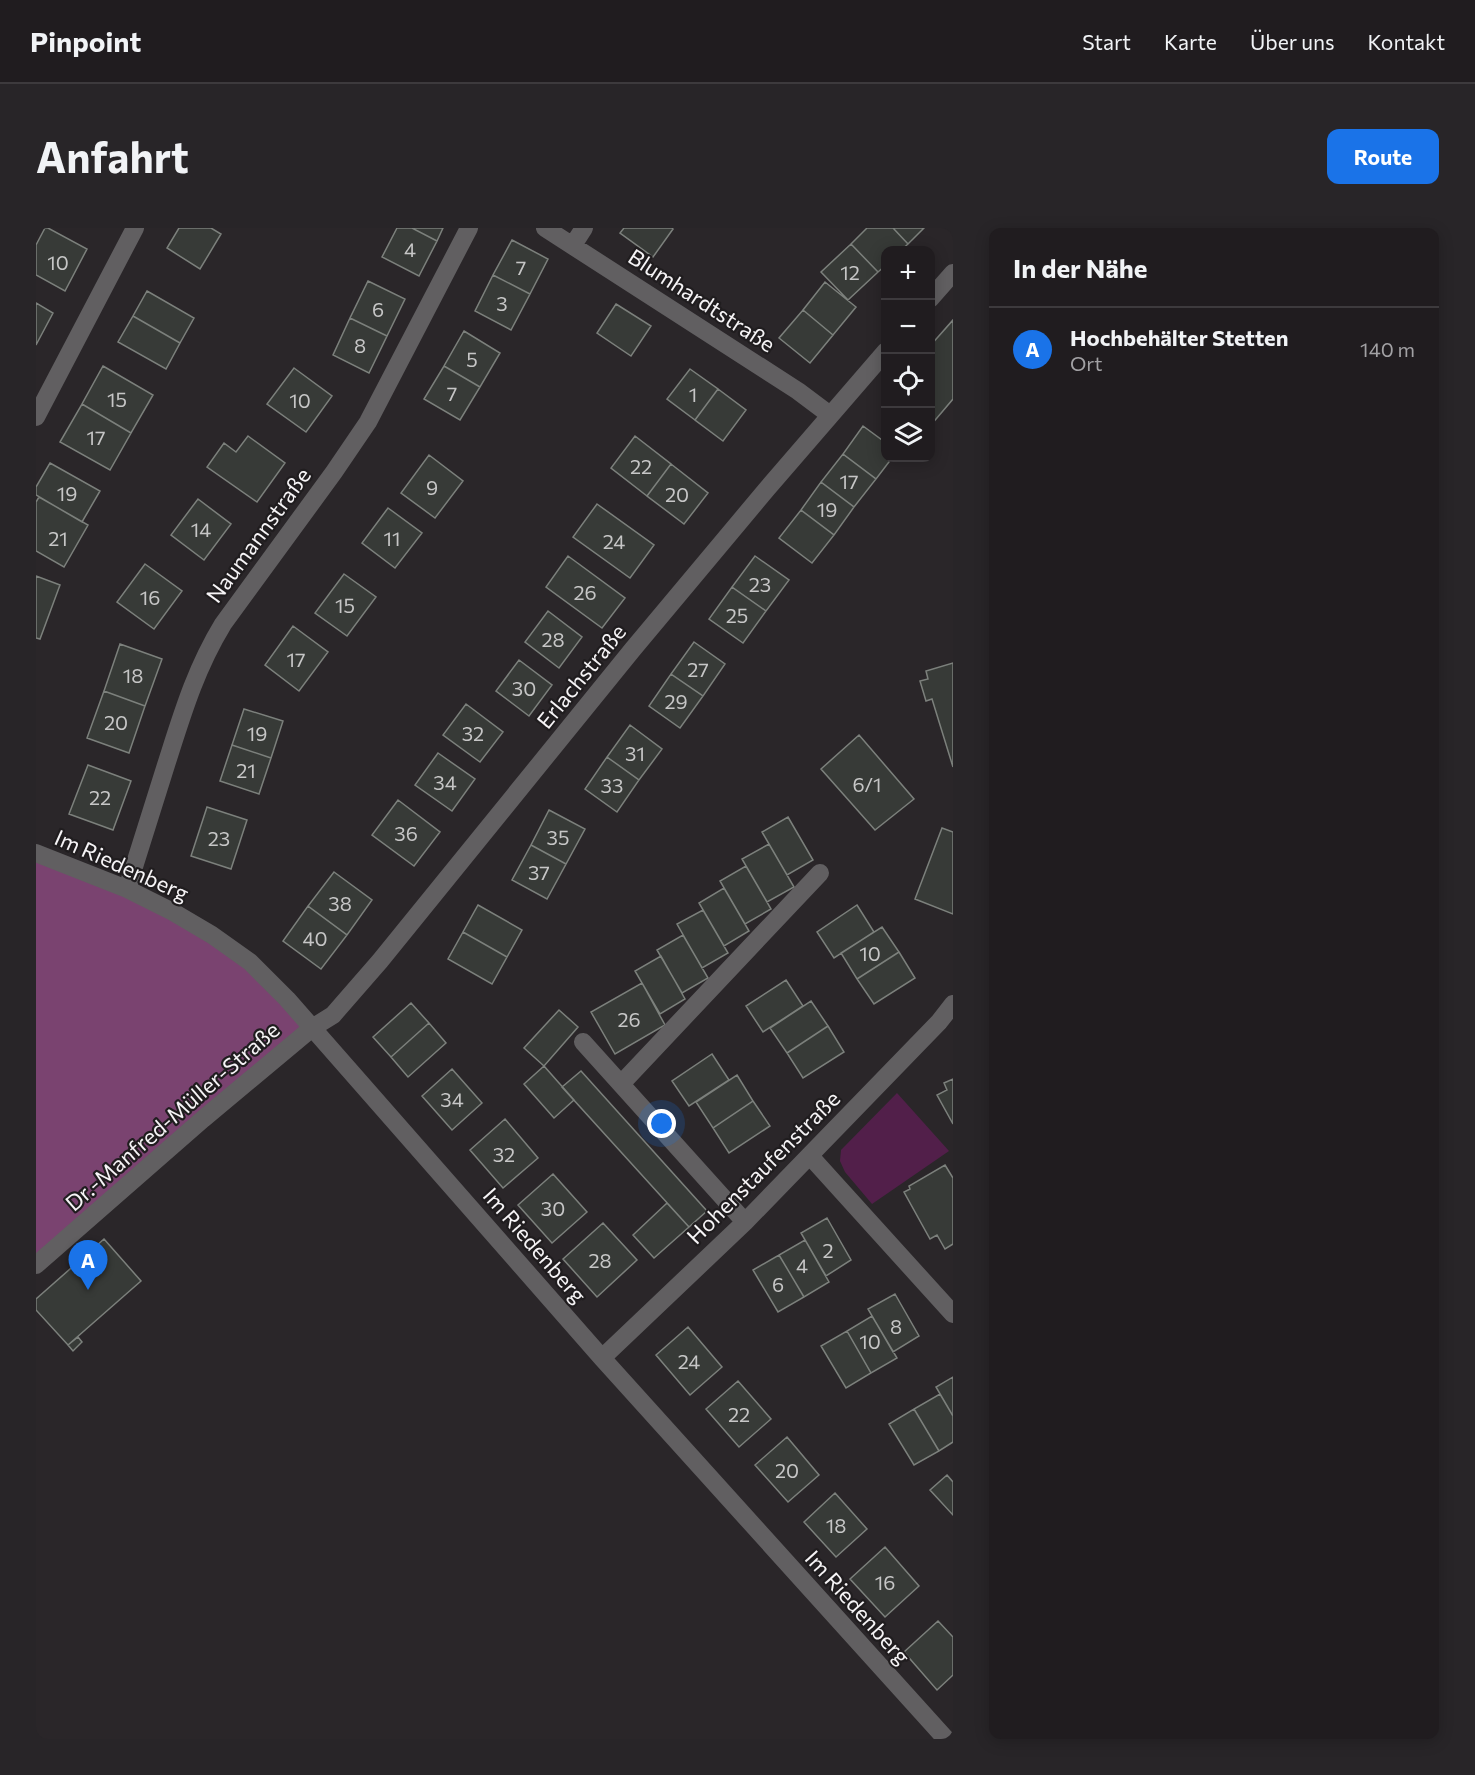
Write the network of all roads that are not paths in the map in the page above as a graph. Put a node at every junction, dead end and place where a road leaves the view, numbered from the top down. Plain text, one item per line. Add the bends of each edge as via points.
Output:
1 (135, 228) edge
2 (469, 228) edge
3 (545, 228) edge
4 (584, 228) edge
5 (573, 245) junction
6 (953, 273) edge
7 (935, 293) edge
8 (882, 354) edge
9 (830, 415) junction
10 (36, 417) edge
11 (36, 853) edge
12 (820, 873) dead end
13 (127, 889) junction
14 (953, 1004) edge
15 (312, 1028) junction
16 (583, 1042) dead end
17 (621, 1084) junction
18 (810, 1156) junction
19 (745, 1222) junction
20 (36, 1265) edge
21 (953, 1314) edge
22 (602, 1358) junction
23 (946, 1739) edge

1 - 10 street
2 - 13 street, Naumannstraße via 368,422 210,646 184,710
3 - 5 street, Blumhardtstraße
4 - 5 street
5 - 9 street, Blumhardtstraße
6 - 7 street
8 - 9 street, Erlachstraße
9 - 15 street, Erlachstraße via 633,649 380,961 333,1015
11 - 13 street, Im Riedenberg
12 - 17 street
13 - 15 street, Im Riedenberg via 212,935 250,962
14 - 18 street, Hohenstaufenstraße
15 - 20 street, Dr.-Manfred-Müller-Straße
15 - 22 street, Im Riedenberg
16 - 17 street
17 - 19 street
18 - 19 street, Hohenstaufenstraße
18 - 21 street
19 - 22 street, Hohenstaufenstraße
22 - 23 street, Im Riedenberg

